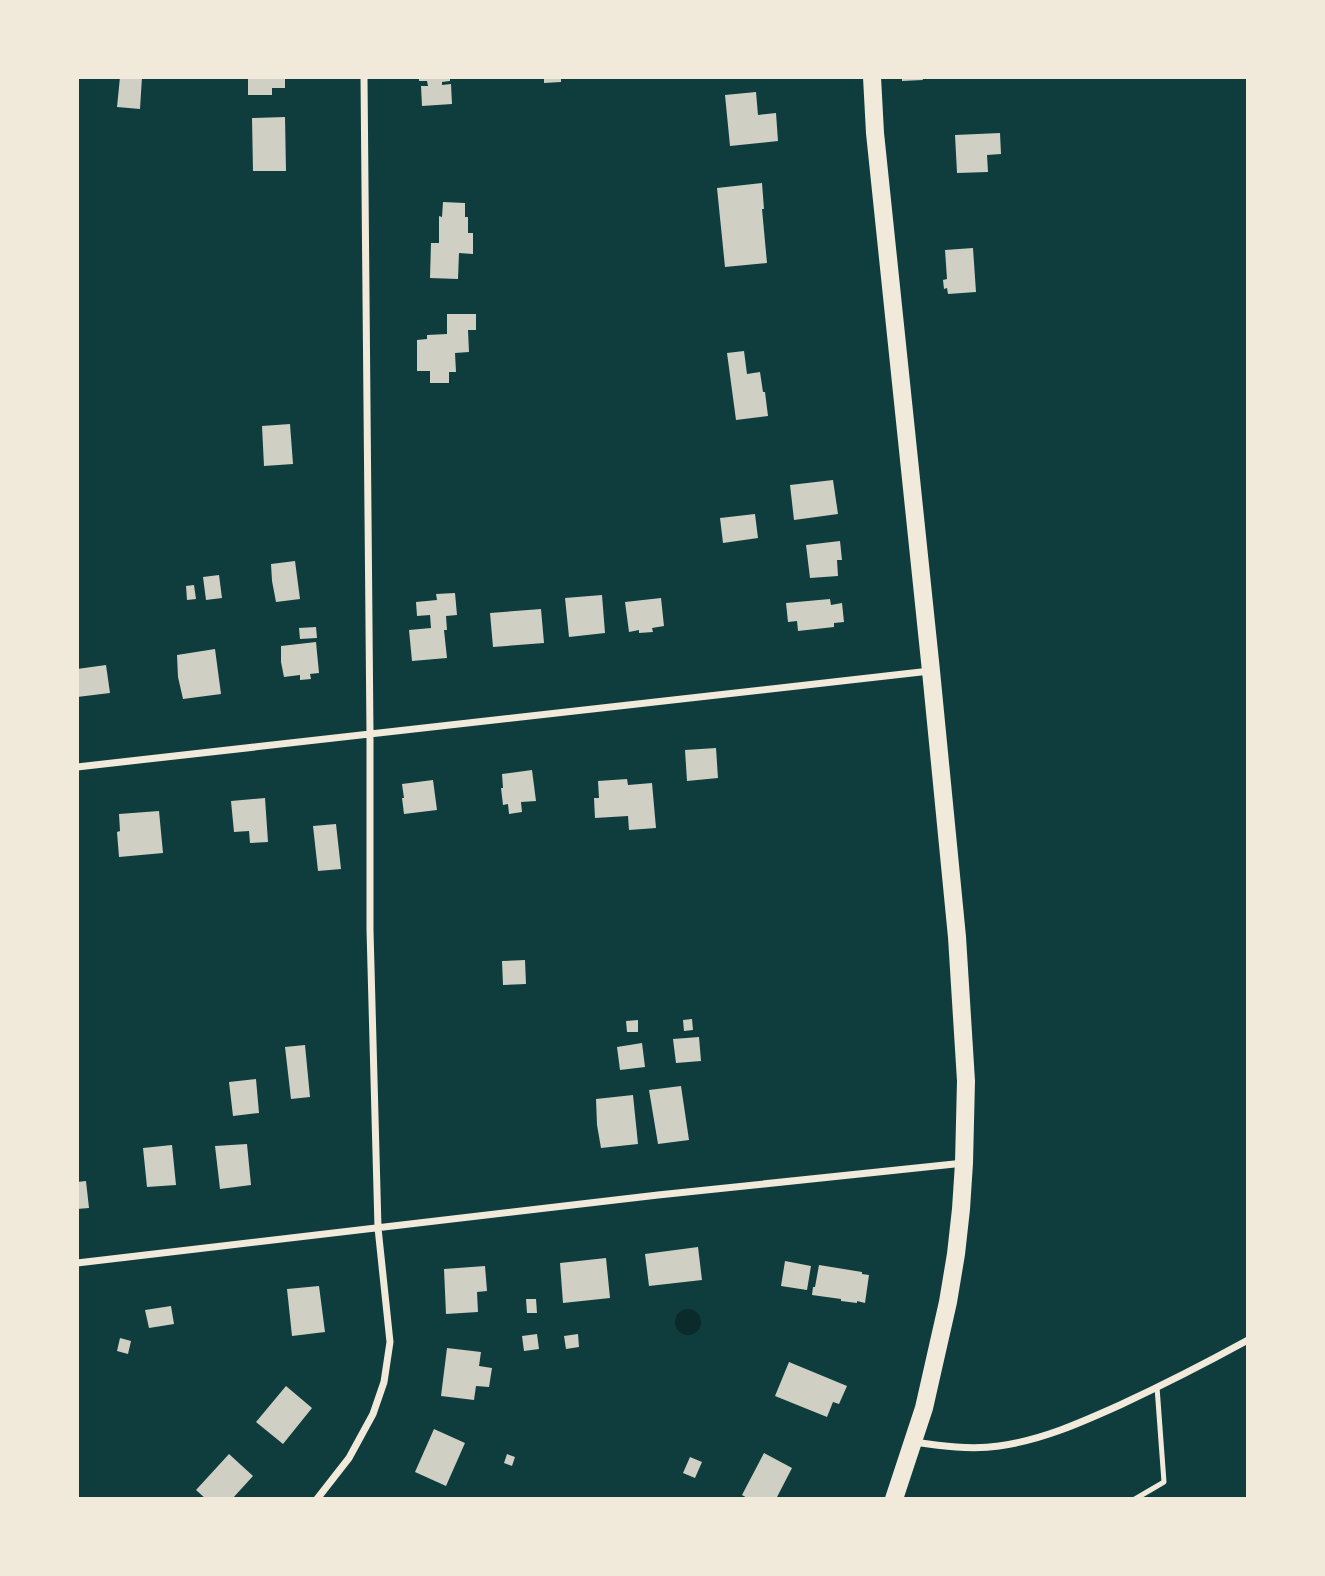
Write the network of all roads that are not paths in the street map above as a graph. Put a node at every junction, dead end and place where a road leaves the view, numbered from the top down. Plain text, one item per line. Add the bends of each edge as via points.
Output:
1 (364, 77) edge
2 (872, 77) edge
3 (931, 671) junction
4 (370, 733) junction
5 (77, 766) edge
6 (964, 1163) junction
7 (378, 1228) junction
8 (77, 1263) edge
9 (1248, 1340) edge
10 (1157, 1387) junction
11 (913, 1442) junction
12 (317, 1499) edge
13 (894, 1499) edge
14 (1135, 1499) edge

1 - 4 street
2 - 3 main road
3 - 4 street
3 - 6 main road via 964,1035
4 - 5 street
4 - 7 street
6 - 7 street
6 - 11 main road via 948,1302
7 - 8 street
7 - 12 street via 390,1342 384,1382 349,1458
9 - 10 street
10 - 11 street via 1027,1441 996,1447
10 - 14 lane via 1164,1482
11 - 13 main road

